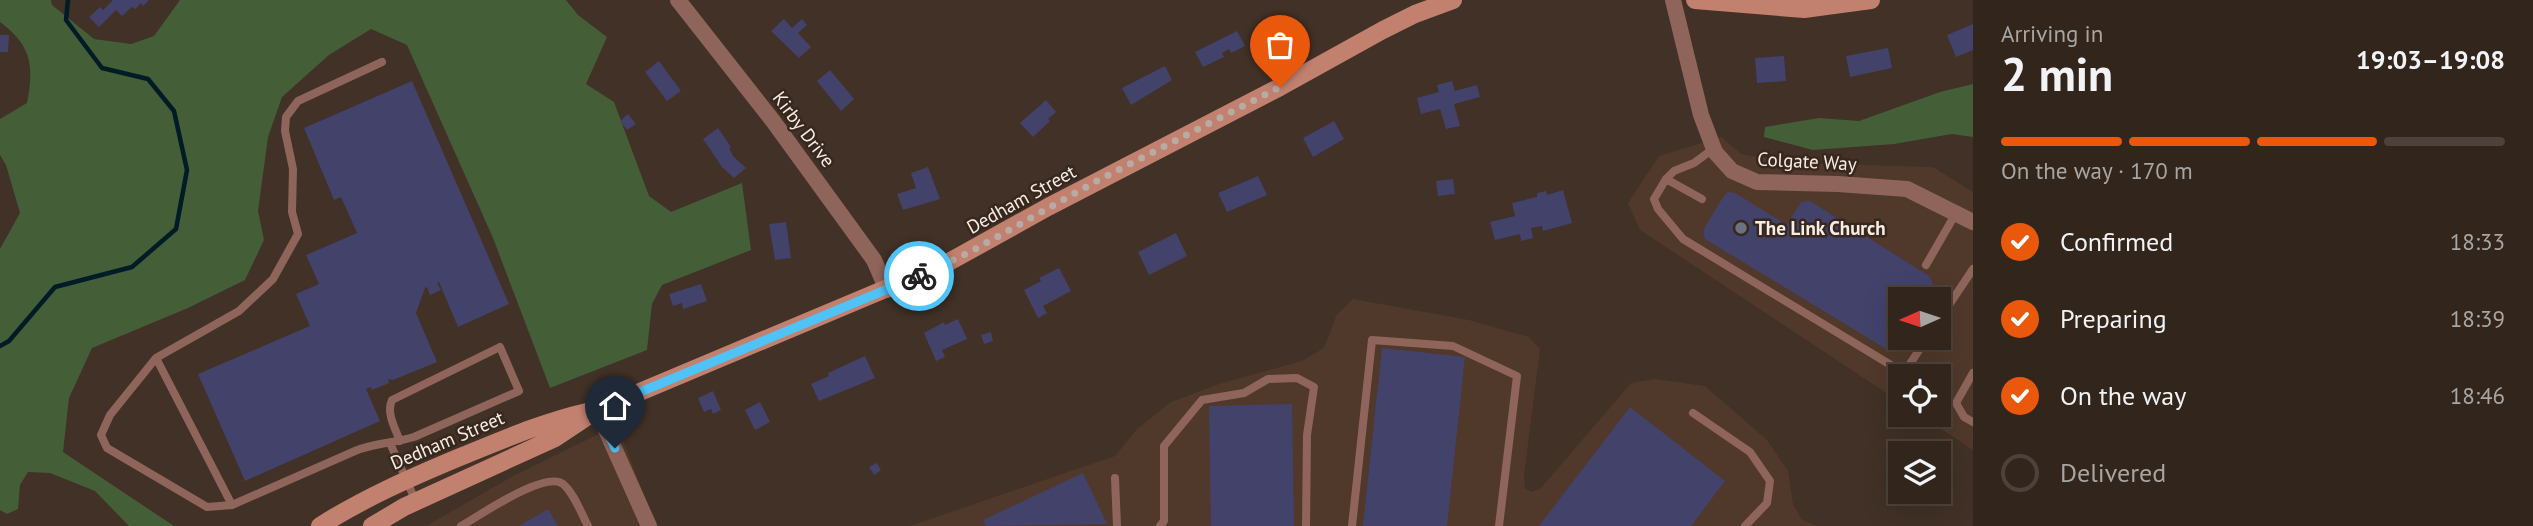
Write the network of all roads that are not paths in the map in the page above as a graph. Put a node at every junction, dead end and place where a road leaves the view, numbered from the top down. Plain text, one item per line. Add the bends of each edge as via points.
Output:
1 (678, 0) edge
2 (1454, 0) edge
3 (1673, 0) edge
4 (1695, 0) edge
5 (1871, 0) edge
6 (1836, 3) edge
7 (1429, 4) edge
8 (382, 62) dead end
9 (1714, 149) junction
10 (1666, 179) junction
11 (1702, 199) dead end
12 (1956, 213) junction
13 (1973, 222) edge
14 (1926, 265) dead end
15 (1973, 269) edge
16 (887, 290) junction
17 (1951, 302) edge
18 (1919, 350) edge
19 (156, 358) junction
20 (1973, 373) edge
21 (597, 410) junction
22 (1693, 414) dead end
23 (1973, 422) edge
24 (400, 441) junction
25 (390, 443) junction
26 (1115, 478) dead end
27 (407, 480) junction
28 (416, 502) junction
29 (232, 505) junction
30 (1164, 524) edge
31 (320, 526) edge
32 (372, 526) edge
33 (461, 526) edge
34 (588, 526) edge
35 (649, 526) edge
36 (1118, 526) edge
37 (1306, 526) edge
38 (1352, 526) edge
39 (1499, 526) edge
40 (1745, 526) edge

1 - 16 street, Kirby Drive via 874,260
2 - 7 main road, Dedham Street
3 - 9 street, Colgate Way via 1701,115
4 - 6 main road via 1804,9
5 - 6 main road
7 - 16 main road, Dedham Street via 956,259
8 - 19 lane via 298,101 286,117 293,169 292,212 298,234 273,279 239,311
9 - 10 lane
9 - 12 street, Colgate Way via 1732,170 1757,182 1907,189
10 - 11 lane
10 - 18 lane via 1654,199 1683,239 1904,373
12 - 13 street, Colgate Way
12 - 14 lane
15 - 17 lane
16 - 21 main road, Dedham Street
19 - 29 lane
19 - 29 lane via 110,415 102,435 107,448 207,507
20 - 23 lane via 1956,403
21 - 27 main road, Dedham Street via 541,424
21 - 28 main road, Dedham Street via 539,446
21 - 35 street
22 - 40 lane via 1750,452 1770,481 1767,503
24 - 24 lane via 389,409 393,400 500,347 519,391
24 - 25 lane
25 - 27 lane
25 - 29 lane via 355,450
26 - 36 lane
27 - 28 lane
27 - 31 main road, Dedham Street
28 - 32 main road, Dedham Street
30 - 37 lane via 1164,446 1202,401 1244,393 1262,381 1287,377 1314,387 1307,435
33 - 34 lane via 550,480 567,488
38 - 39 lane via 1372,340 1453,346 1517,376

